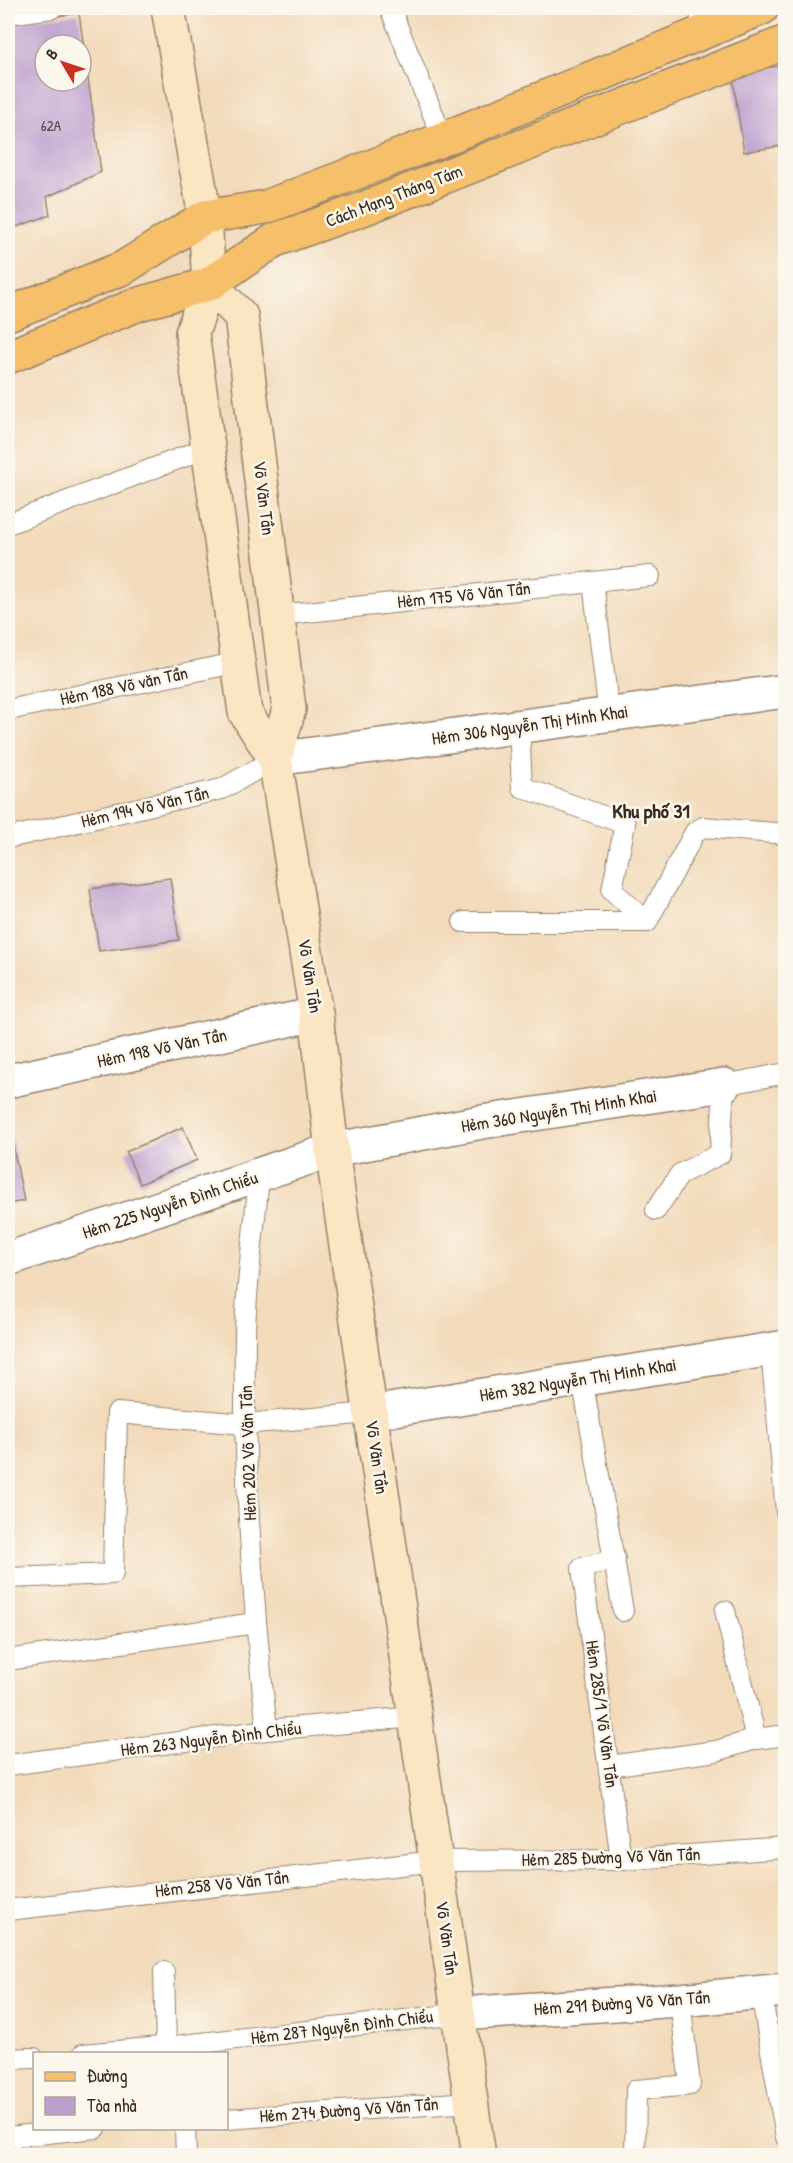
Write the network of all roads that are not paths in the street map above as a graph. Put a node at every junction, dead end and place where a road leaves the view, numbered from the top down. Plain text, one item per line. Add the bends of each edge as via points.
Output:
1 (52, 8) edge
2 (168, 8) edge
3 (390, 8) edge
4 (762, 8) edge
5 (8, 14) edge
6 (701, 20) edge
7 (786, 42) edge
8 (442, 139) junction
9 (205, 216) junction
10 (209, 284) junction
11 (8, 314) edge
12 (8, 357) edge
13 (209, 447) junction
14 (8, 524) edge
15 (650, 576) dead end
16 (593, 582) junction
17 (278, 615) junction
18 (240, 662) junction
19 (786, 691) edge
20 (8, 711) edge
21 (609, 715) junction
22 (519, 727) junction
23 (275, 759) junction
24 (786, 834) edge
25 (8, 838) edge
26 (462, 922) dead end
27 (647, 922) junction
28 (316, 1014) junction
29 (786, 1073) edge
30 (8, 1081) edge
31 (724, 1085) junction
32 (332, 1150) junction
33 (259, 1175) junction
34 (656, 1210) dead end
35 (8, 1259) edge
36 (778, 1349) edge
37 (582, 1379) junction
38 (370, 1413) junction
39 (245, 1424) junction
40 (786, 1511) edge
41 (615, 1558) junction
42 (8, 1578) edge
43 (623, 1611) dead end
44 (725, 1611) dead end
45 (255, 1623) junction
46 (8, 1660) edge
47 (415, 1717) junction
48 (267, 1730) junction
49 (786, 1735) edge
50 (756, 1739) junction
51 (8, 1765) edge
52 (609, 1766) junction
53 (786, 1848) edge
54 (621, 1860) junction
55 (436, 1861) junction
56 (8, 1910) edge
57 (164, 1972) dead end
58 (773, 1992) edge
59 (680, 2000) junction
60 (458, 2014) junction
61 (177, 2048) edge
62 (114, 2052) edge
63 (33, 2058) edge
64 (8, 2059) edge
65 (471, 2102) junction
66 (228, 2119) edge
67 (58, 2130) edge
68 (185, 2130) edge
69 (39, 2131) edge
70 (786, 2137) edge
71 (8, 2138) edge
72 (186, 2156) edge
73 (479, 2156) edge
74 (635, 2156) edge

1 - 5 lane
2 - 9 street, Võ Văn Tần
3 - 8 lane
4 - 6 main road, Cách Mạng Tháng Tám
6 - 8 main road, Cách Mạng Tháng Tám
7 - 10 main road, Cách Mạng Tháng Tám via 275,240
8 - 9 main road, Cách Mạng Tháng Tám via 266,207
9 - 10 street, Võ Văn Tần
9 - 11 main road, Cách Mạng Tháng Tám via 123,268
10 - 12 main road, Cách Mạng Tháng Tám via 136,305
10 - 13 street, Võ Văn Tần via 192,333
10 - 17 street, Võ Văn Tần via 241,316
13 - 14 lane
13 - 18 street, Võ Văn Tần
15 - 16 lane, Hẻm 175 Võ Văn Tần
16 - 17 lane, Hẻm 175 Võ Văn Tần
16 - 21 lane
17 - 23 street, Võ Văn Tần via 289,709
18 - 20 lane, Hẻm 188 Võ văn Tần
18 - 23 street, Võ Văn Tần via 245,712
19 - 21 street, Hẻm 306 Nguyễn Thị Minh Khai
21 - 22 street, Hẻm 306 Nguyễn Thị Minh Khai
22 - 23 street, Hẻm 306 Nguyễn Thị Minh Khai
22 - 27 lane via 522,787 625,824 612,890
23 - 25 lane, Hẻm 194 Võ Văn Tần via 222,789
23 - 28 street, Võ Văn Tần
24 - 27 lane via 704,827 695,832
26 - 27 lane
28 - 30 street, Hẻm 198 Võ Văn Tần
28 - 32 street, Võ Văn Tần
29 - 31 lane, Hẻm 360 Nguyễn Thị Minh Khai
31 - 32 street, Hẻm 360 Nguyễn Thị Minh Khai via 482,1122
31 - 34 lane via 720,1154 680,1174
32 - 33 street, Hẻm 225 Nguyễn Ðình Chiểu
32 - 38 street, Võ Văn Tần
33 - 35 street, Hẻm 225 Nguyễn Ðình Chiểu
33 - 39 lane, Hẻm 202 Võ Văn Tần via 245,1331
36 - 37 street, Hẻm 382 Nguyễn Thị Minh Khai
36 - 40 lane
37 - 38 street, Hẻm 382 Nguyễn Thị Minh Khai
37 - 41 lane
38 - 39 lane
38 - 47 street, Võ Văn Tần
39 - 42 lane via 117,1413 113,1574
39 - 45 lane, Hẻm 202 Võ Văn Tần
41 - 43 lane
41 - 52 lane, Hẻm 285/1 Võ Văn Tần via 582,1568
44 - 50 lane
45 - 46 lane
45 - 48 lane, Hẻm 202 Võ Văn Tần
47 - 48 lane, Hẻm 263 Nguyễn Ðình Chiểu
47 - 55 street, Võ Văn Tần
48 - 51 lane, Hẻm 263 Nguyễn Ðình Chiểu
49 - 50 lane
50 - 52 lane via 716,1750
52 - 54 lane, Hẻm 285/1 Võ Văn Tần
53 - 54 lane, Hẻm 285 Đường Võ Văn Tần
54 - 55 lane, Hẻm 285 Đường Võ Văn Tần
55 - 56 lane, Hẻm 258 Võ Văn Tần
55 - 60 street, Võ Văn Tần
57 - 61 lane
58 - 59 street, Hẻm 291 Đường Võ Văn Tần
58 - 70 lane
59 - 60 street, Hẻm 291 Đường Võ Văn Tần
59 - 74 lane via 690,2085 636,2090
60 - 61 lane, Hẻm 287 Nguyễn Ðình Chiểu
60 - 65 street, Võ Văn Tần
61 - 62 lane, Hẻm 287 Nguyễn Ðình Chiểu
63 - 64 lane
65 - 66 lane, Hẻm 274 Đường Võ Văn Tần
65 - 73 street, Võ Văn Tần
67 - 69 lane
68 - 72 lane
69 - 71 lane

